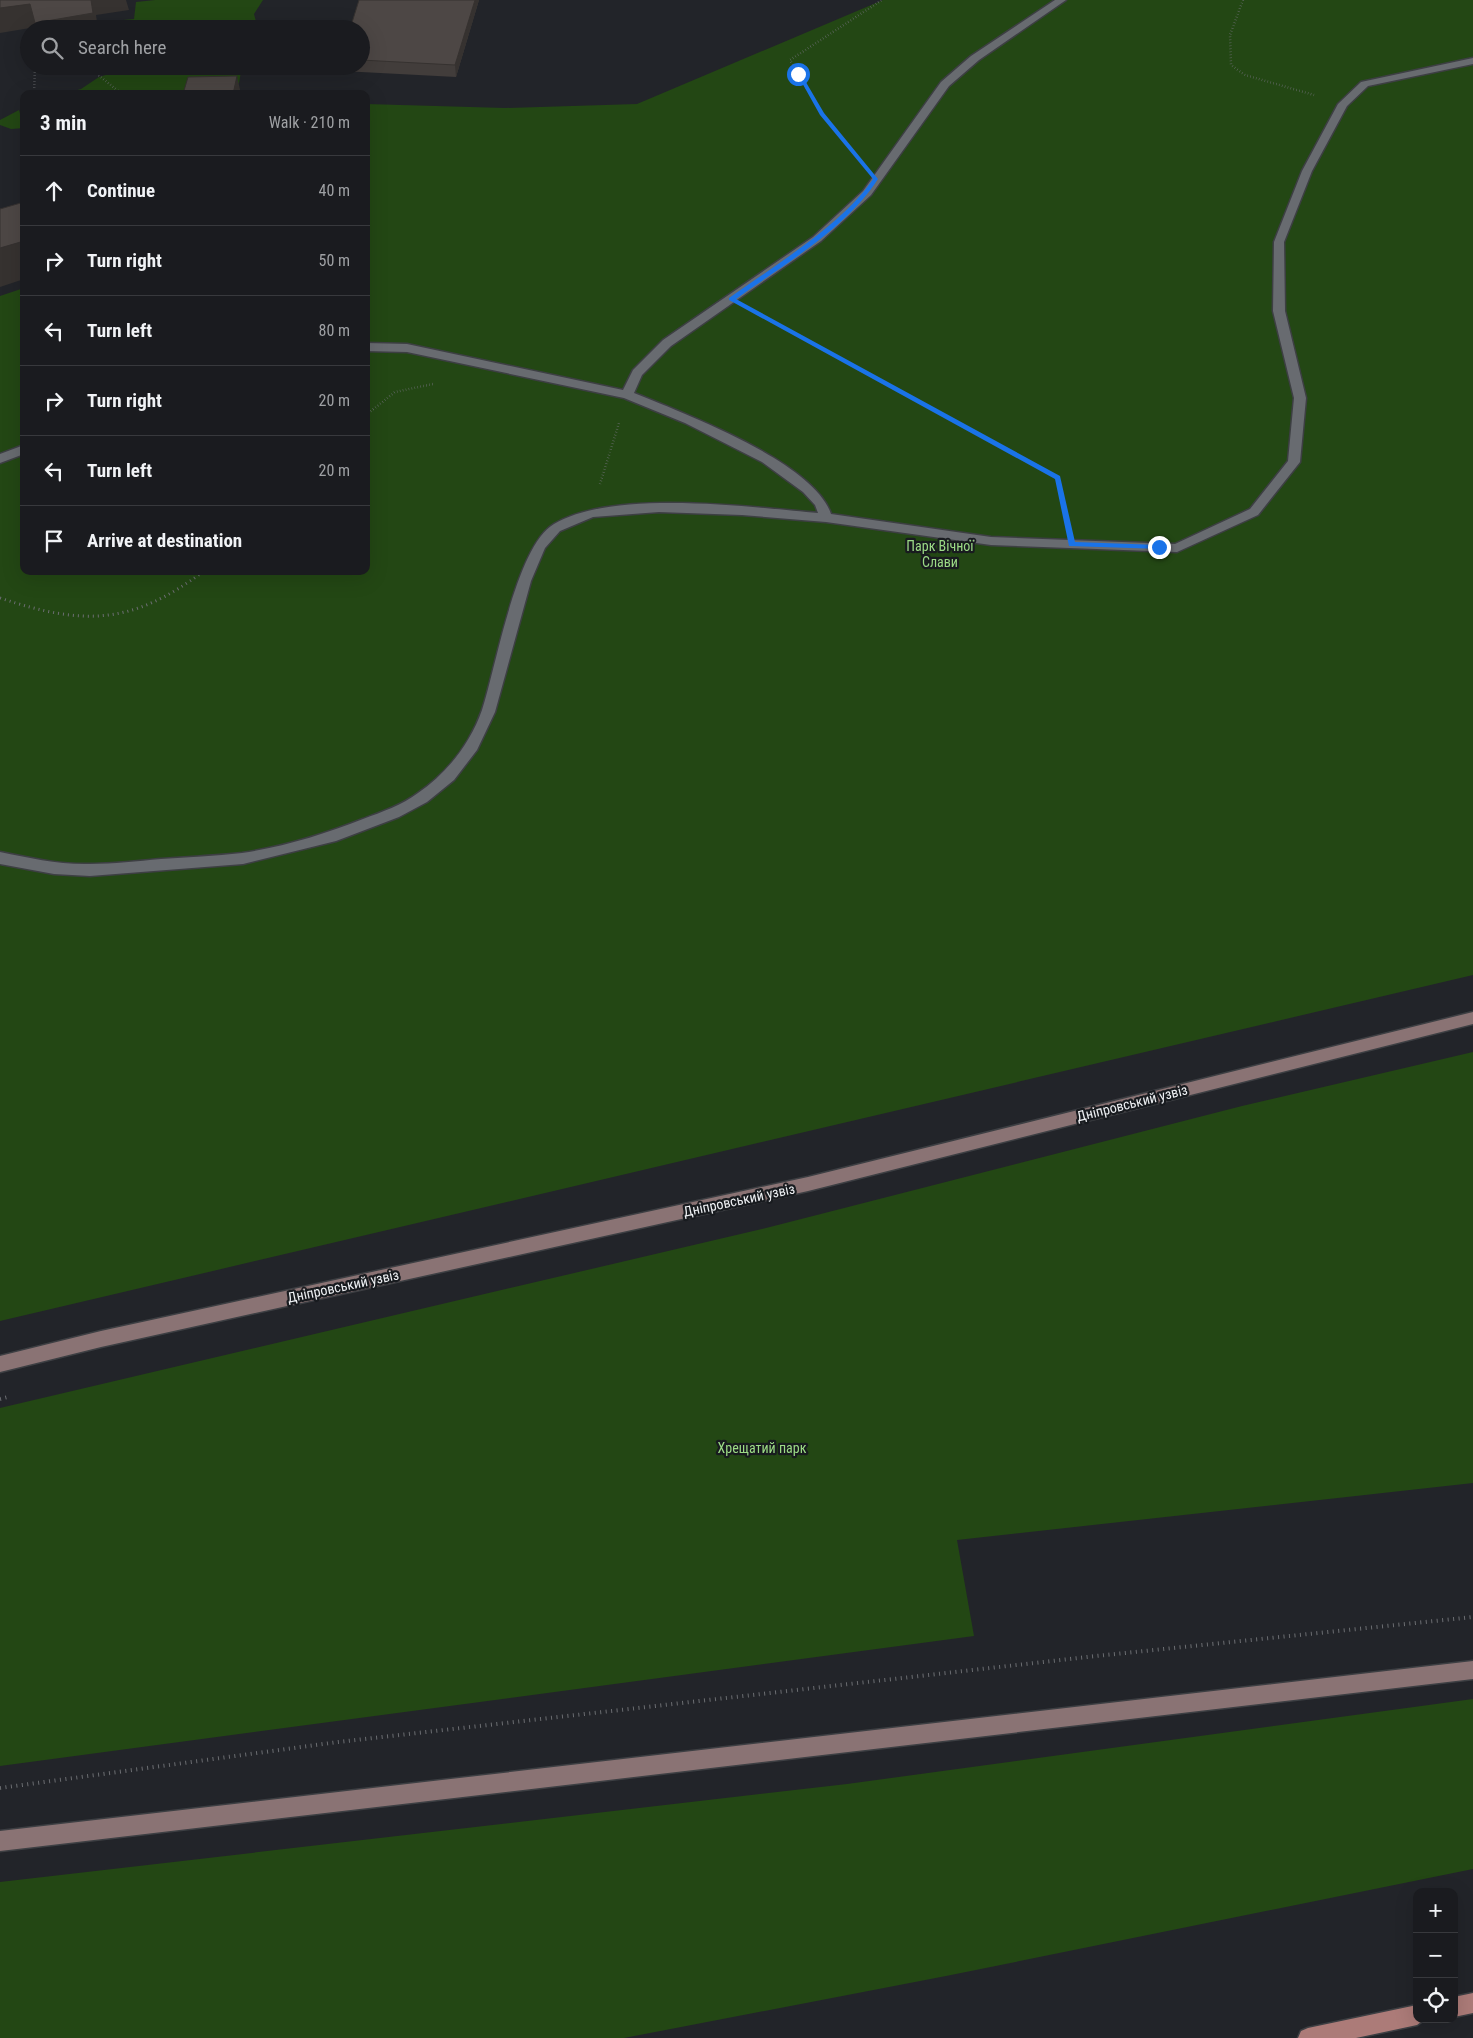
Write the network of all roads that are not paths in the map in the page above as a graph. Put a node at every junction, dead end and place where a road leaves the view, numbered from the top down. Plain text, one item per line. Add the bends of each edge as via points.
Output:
1 (1061, 0) edge
2 (1473, 61) edge
3 (370, 347) edge
4 (627, 395) junction
5 (20, 450) edge
6 (0, 458) edge
7 (826, 518) junction
8 (0, 858) edge
9 (1473, 1018) edge
10 (0, 1364) edge
11 (1473, 1670) edge
12 (0, 1840) edge
13 (1473, 2003) edge
14 (1458, 2006) edge
15 (1413, 2016) edge
16 (1308, 2038) edge

1 - 4 lane via 982,54 945,84 867,193 817,239 668,343 637,373
2 - 7 lane via 1365,84 1343,104 1306,171 1279,242 1279,311 1300,398 1294,462 1254,512 1177,548 991,541
3 - 4 lane via 407,348
4 - 7 lane via 689,420 766,459 807,490 820,503
5 - 6 lane
7 - 8 lane via 742,510 659,508 591,514 556,528 540,546 525,581 488,712 472,746 449,776 422,798 394,813 331,837 243,858 90,870 54,868
9 - 10 main road, Дніпровський узвіз via 808,1184
11 - 12 main road
13 - 14 main road
15 - 16 main road

